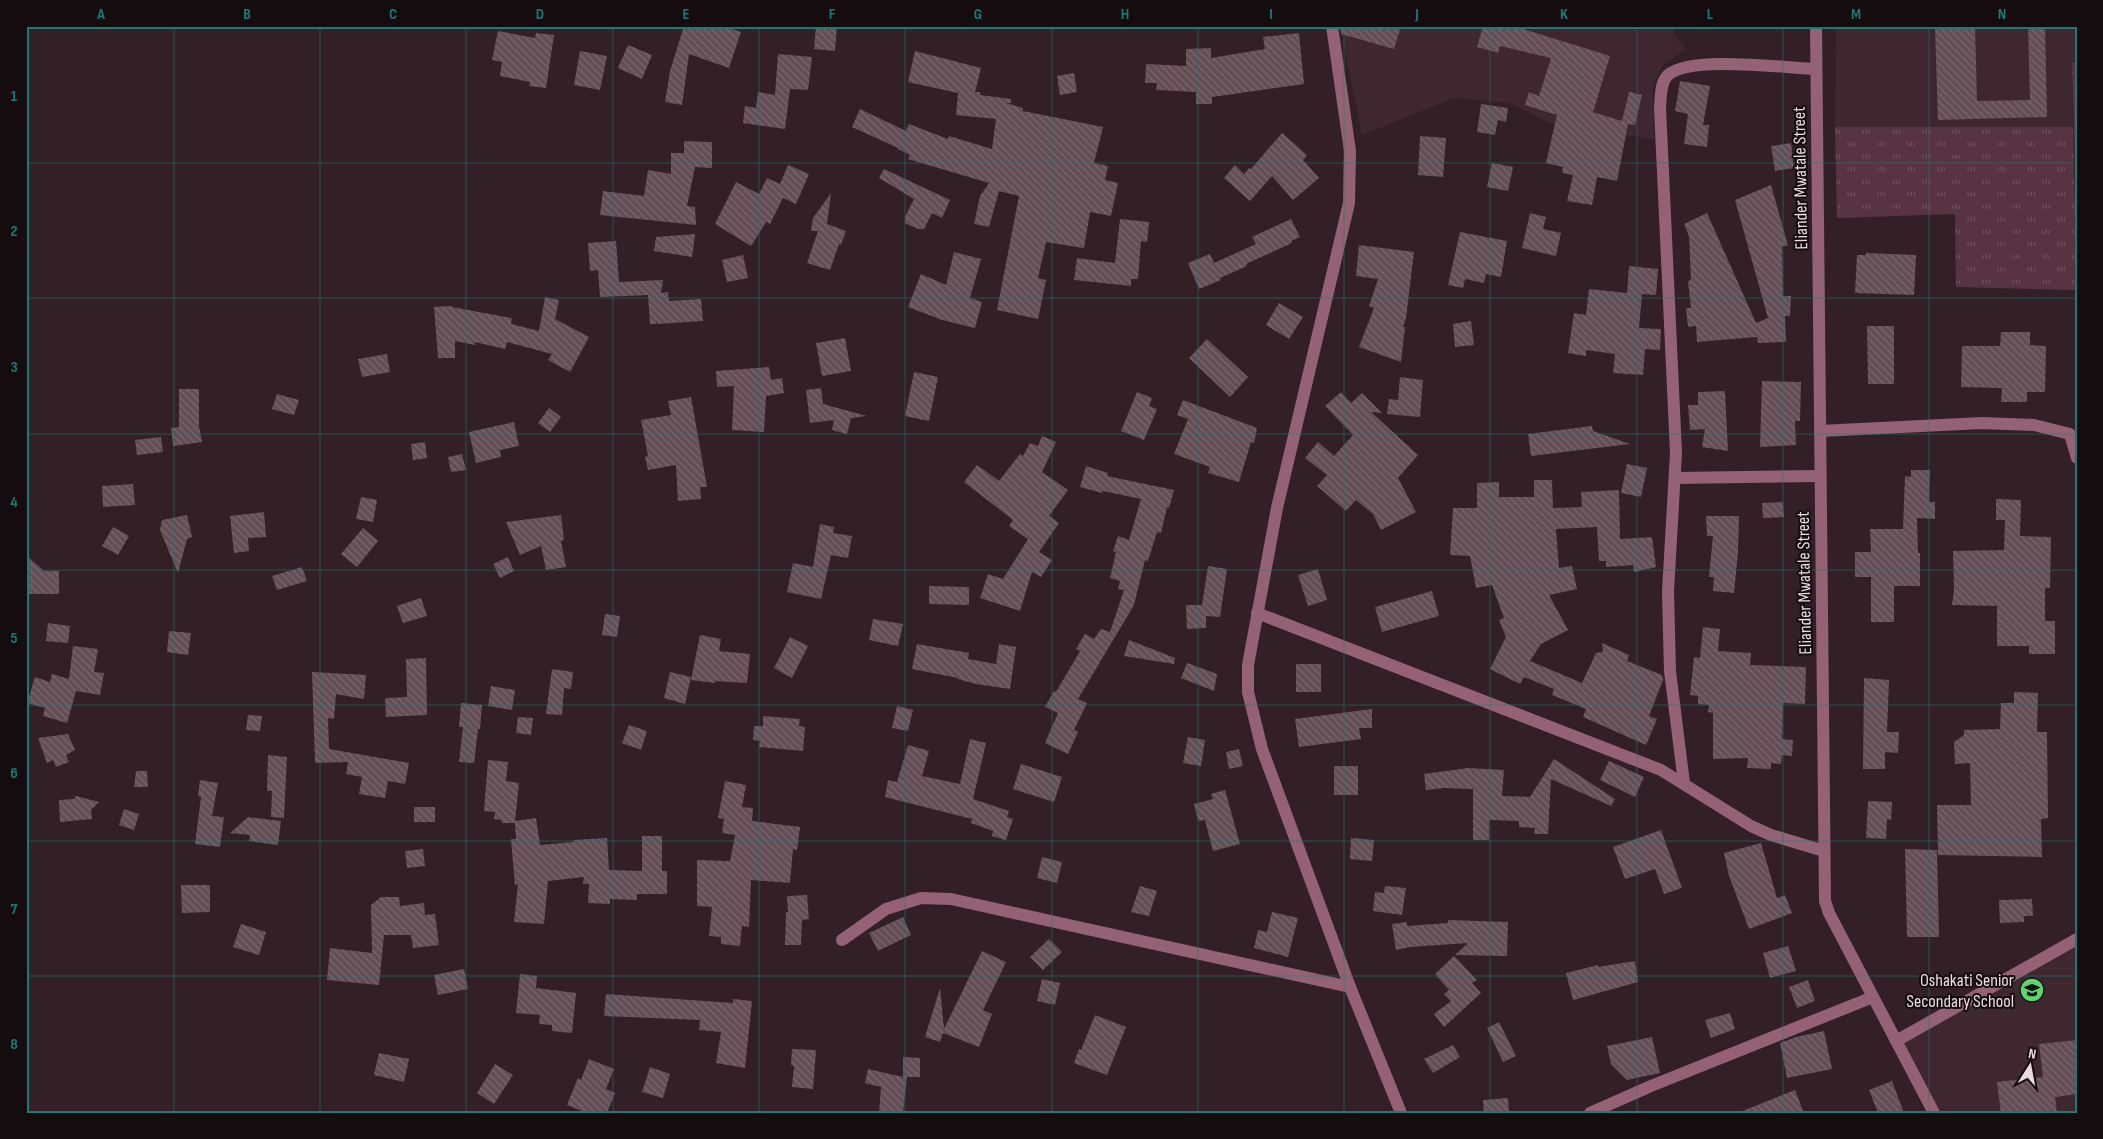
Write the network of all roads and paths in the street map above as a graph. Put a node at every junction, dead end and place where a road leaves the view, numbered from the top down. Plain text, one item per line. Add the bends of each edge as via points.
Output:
1 (1332, 26) edge
2 (1816, 26) edge
3 (1816, 69) junction
4 (1820, 430) junction
5 (2077, 458) edge
6 (1820, 476) junction
7 (1675, 478) junction
8 (1257, 613) junction
9 (1684, 783) junction
10 (1824, 851) junction
11 (2077, 939) edge
12 (842, 940) dead end
13 (1350, 987) junction
14 (1874, 997) junction
15 (1896, 1040) junction
16 (1401, 1113) edge
17 (1590, 1113) edge
18 (1934, 1113) edge

1 - 8 street via 1350,152 1348,203 1277,508
2 - 3 street, Eliander Mwatale Street
3 - 4 street, Eliander Mwatale Street
3 - 7 street via 1708,63 1680,68 1667,75 1662,86 1660,108
4 - 5 street via 1982,423 2034,425 2070,434
4 - 6 street, Eliander Mwatale Street
6 - 7 street
6 - 10 street, Eliander Mwatale Street
7 - 9 street via 1668,633
8 - 9 street via 1661,770
8 - 13 street via 1248,665 1248,692 1255,722 1262,749
9 - 10 street via 1750,826
10 - 14 street, Eliander Mwatale Street via 1825,901
11 - 15 street
12 - 13 street via 886,909 921,898 951,899
13 - 16 street
14 - 15 street, Eliander Mwatale Street
14 - 17 street
15 - 18 street, Eliander Mwatale Street

